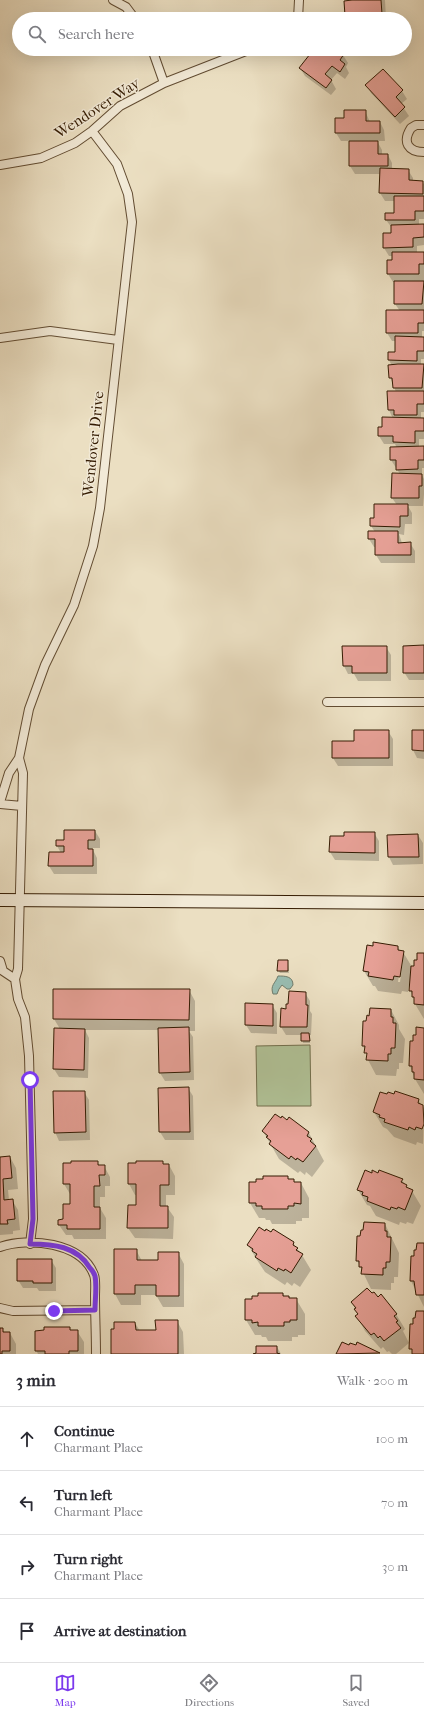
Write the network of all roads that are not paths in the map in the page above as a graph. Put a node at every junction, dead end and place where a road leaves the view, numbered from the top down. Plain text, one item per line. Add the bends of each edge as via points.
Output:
1 (114, 0) edge
2 (299, 0) edge
3 (130, 12) edge
4 (298, 12) edge
5 (154, 56) edge
6 (233, 56) edge
7 (164, 83) junction
8 (424, 125) edge
9 (92, 131) junction
10 (424, 152) edge
11 (0, 165) edge
12 (0, 338) edge
13 (118, 340) junction
14 (327, 702) dead end
15 (424, 702) edge
16 (19, 758) junction
17 (0, 803) edge
18 (22, 806) junction
19 (0, 900) edge
20 (20, 901) junction
21 (424, 903) edge
22 (0, 961) edge
23 (15, 980) junction
24 (30, 1244) junction
25 (0, 1248) edge
26 (0, 1308) edge
27 (95, 1310) junction
28 (96, 1354) edge

1 - 3 street
2 - 4 street
5 - 7 street
6 - 7 street, Wendover Way
7 - 9 street, Wendover Way via 120,106
8 - 10 street via 411,128 407,138 409,148
9 - 11 street, Wendover Way via 75,143 41,158
9 - 13 street, Wendover Drive via 117,164 128,194 132,222
12 - 13 street via 50,331
13 - 16 street, Wendover Drive via 100,508 93,546 74,605 45,665 29,709
14 - 15 street
16 - 17 street, Wendover Drive via 9,773
16 - 18 street, Wendover Drive via 23,773
17 - 18 street
18 - 20 street, Wendover Drive
19 - 20 main road
20 - 21 main road
20 - 23 street, Wendover Drive via 18,969
22 - 23 street via 3,971
23 - 24 street, Wendover Drive via 18,999 25,1017 29,1056 33,1219
24 - 25 street via 10,1244
24 - 27 street via 60,1246 78,1254 87,1263 95,1275
26 - 27 street via 13,1311
27 - 28 street

